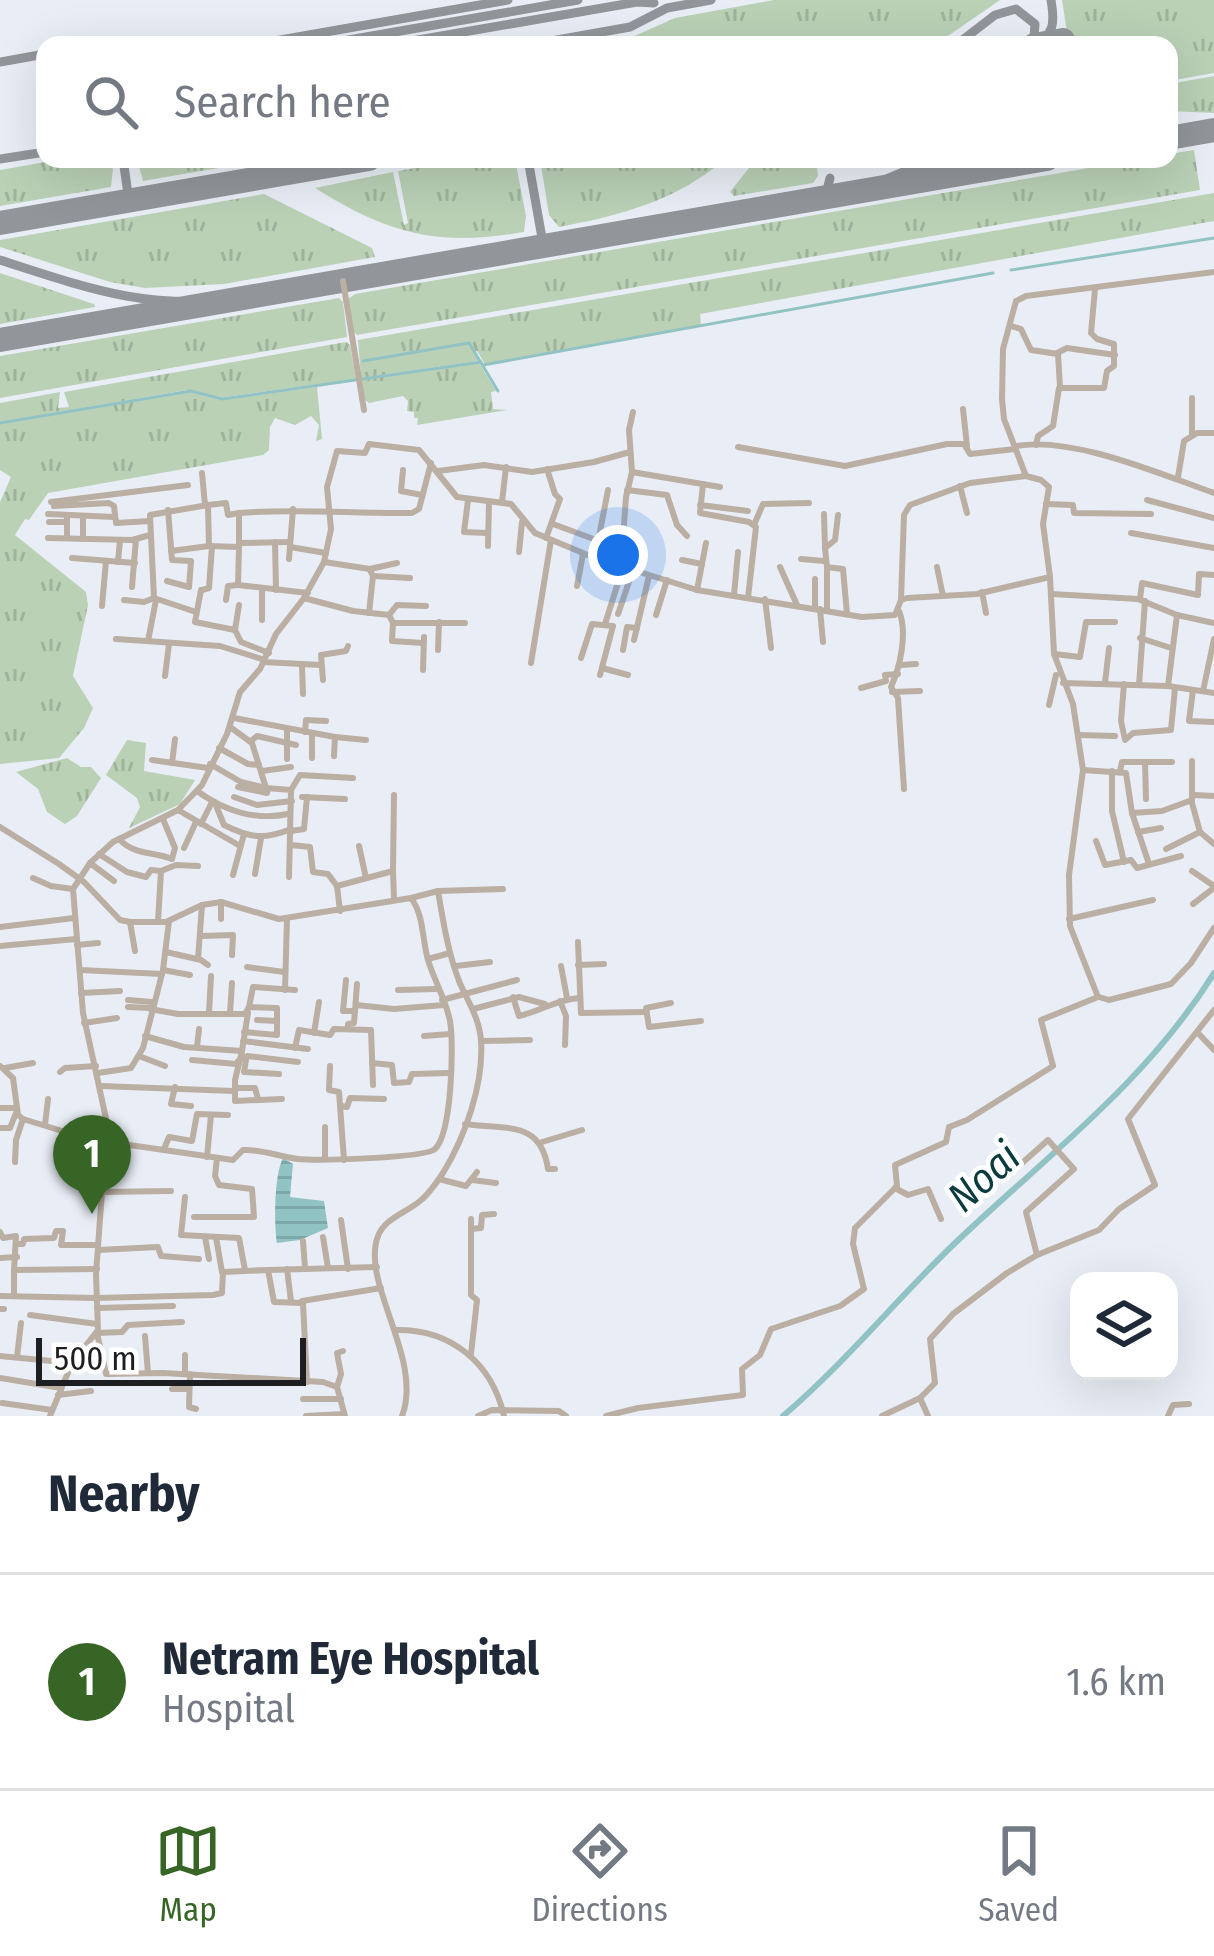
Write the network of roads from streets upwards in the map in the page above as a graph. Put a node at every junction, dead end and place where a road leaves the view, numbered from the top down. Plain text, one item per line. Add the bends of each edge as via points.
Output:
1 (1214, 272) edge
2 (343, 281) dead end
3 (1094, 290) junction
4 (1011, 326) junction
5 (1057, 353) junction
6 (1115, 355) junction
7 (1060, 387) junction
8 (1192, 398) dead end
9 (964, 409) dead end
10 (364, 410) dead end
11 (633, 412) dead end
12 (1213, 433) edge
13 (1192, 436) junction
14 (1036, 445) junction
15 (967, 446) junction
16 (739, 447) dead end
17 (1014, 447) junction
18 (631, 452) junction
19 (435, 467) junction
20 (506, 467) junction
21 (403, 470) dead end
22 (548, 470) junction
23 (632, 472) junction
24 (202, 473) dead end
25 (1025, 476) junction
26 (1178, 477) junction
27 (703, 484) junction
28 (188, 485) dead end
29 (960, 486) junction
30 (720, 487) dead end
31 (608, 490) dead end
32 (627, 490) junction
33 (1214, 493) edge
34 (422, 495) junction
35 (468, 500) junction
36 (1147, 500) dead end
37 (489, 502) junction
38 (502, 502) junction
39 (808, 503) dead end
40 (1046, 504) junction
41 (206, 505) junction
42 (700, 506) junction
43 (293, 509) junction
44 (168, 510) junction
45 (50, 511) junction
46 (748, 511) dead end
47 (239, 513) junction
48 (967, 513) dead end
49 (328, 514) junction
50 (824, 514) dead end
51 (1151, 514) dead end
52 (838, 515) dead end
53 (83, 516) junction
54 (114, 517) junction
55 (67, 518) junction
56 (1214, 518) edge
57 (524, 519) junction
58 (150, 521) junction
59 (553, 524) junction
60 (754, 525) junction
61 (170, 531) junction
62 (488, 533) junction
63 (1132, 533) dead end
64 (150, 534) junction
65 (687, 536) dead end
66 (48, 538) dead end
67 (67, 538) junction
68 (85, 539) junction
69 (549, 539) junction
70 (104, 540) junction
71 (128, 540) junction
72 (599, 541) junction
73 (275, 542) junction
74 (706, 543) dead end
75 (239, 544) junction
76 (290, 545) junction
77 (210, 546) junction
78 (488, 546) dead end
79 (826, 548) junction
80 (1214, 548) edge
81 (171, 551) junction
82 (519, 552) dead end
83 (738, 552) dead end
84 (583, 554) junction
85 (325, 557) junction
86 (72, 558) dead end
87 (595, 558) junction
88 (801, 559) dead end
89 (86, 560) junction
90 (289, 560) dead end
91 (682, 560) dead end
92 (104, 561) junction
93 (397, 563) dead end
94 (128, 564) junction
95 (703, 564) junction
96 (826, 564) junction
97 (622, 567) junction
98 (780, 567) dead end
99 (938, 567) dead end
100 (153, 570) junction
101 (633, 570) junction
102 (371, 572) junction
103 (1214, 575) edge
104 (649, 576) junction
105 (1050, 577) junction
106 (410, 578) dead end
107 (814, 579) dead end
108 (667, 580) junction
109 (167, 581) dead end
110 (238, 585) junction
111 (189, 586) junction
112 (577, 586) dead end
113 (132, 587) dead end
114 (262, 588) junction
115 (201, 590) junction
116 (277, 590) junction
117 (697, 590) junction
118 (982, 592) junction
119 (1052, 594) junction
120 (306, 595) junction
121 (734, 595) junction
122 (943, 596) junction
123 (748, 598) junction
124 (155, 599) junction
125 (765, 599) junction
126 (124, 600) dead end
127 (226, 600) dead end
128 (901, 600) junction
129 (1143, 600) junction
130 (238, 605) dead end
131 (797, 605) junction
132 (102, 606) dead end
133 (426, 606) dead end
134 (820, 609) junction
135 (899, 611) junction
136 (196, 612) junction
137 (369, 613) junction
138 (618, 614) dead end
139 (847, 614) junction
140 (986, 614) dead end
141 (656, 615) dead end
142 (1177, 615) junction
143 (391, 619) junction
144 (262, 620) dead end
145 (440, 622) junction
146 (465, 622) dead end
147 (1115, 622) dead end
148 (1214, 623) edge
149 (605, 624) junction
150 (637, 628) junction
151 (235, 630) junction
152 (1140, 638) junction
153 (116, 640) dead end
154 (634, 640) dead end
155 (1214, 640) edge
156 (148, 641) junction
157 (823, 642) dead end
158 (169, 644) junction
159 (348, 646) dead end
160 (771, 648) dead end
161 (1108, 648) dead end
162 (1171, 648) junction
163 (438, 650) dead end
164 (623, 650) dead end
165 (1054, 654) junction
166 (265, 658) junction
167 (580, 658) dead end
168 (531, 663) dead end
169 (916, 664) dead end
170 (321, 665) junction
171 (302, 666) junction
172 (423, 670) dead end
173 (899, 670) junction
174 (1057, 671) junction
175 (628, 675) dead end
176 (165, 676) dead end
177 (323, 680) dead end
178 (1063, 682) junction
179 (1106, 683) junction
180 (1124, 684) junction
181 (1139, 686) junction
182 (1171, 687) junction
183 (861, 688) dead end
184 (1193, 690) junction
185 (920, 691) dead end
186 (1204, 691) junction
187 (892, 692) junction
188 (1214, 693) edge
189 (303, 694) dead end
190 (1049, 705) dead end
191 (326, 721) dead end
192 (1214, 722) edge
193 (232, 723) junction
194 (287, 730) junction
195 (1133, 733) junction
196 (309, 734) junction
197 (1079, 734) junction
198 (1115, 736) dead end
199 (335, 737) junction
200 (175, 739) dead end
201 (366, 740) dead end
202 (251, 741) junction
203 (286, 742) junction
204 (296, 746) dead end
205 (219, 748) junction
206 (1134, 751) dead end
207 (334, 756) dead end
208 (312, 758) dead end
209 (152, 760) dead end
210 (1192, 761) dead end
211 (1145, 762) junction
212 (1172, 762) dead end
213 (172, 763) junction
214 (209, 766) junction
215 (262, 768) junction
216 (1083, 770) junction
217 (1116, 771) junction
218 (353, 778) dead end
219 (240, 785) junction
220 (267, 788) junction
221 (904, 789) dead end
222 (291, 790) junction
223 (197, 791) junction
224 (394, 795) dead end
225 (1214, 796) edge
226 (234, 797) junction
227 (1192, 797) junction
228 (345, 799) dead end
229 (1146, 799) dead end
230 (292, 800) junction
231 (213, 802) junction
232 (230, 807) junction
233 (178, 810) junction
234 (1132, 813) junction
235 (289, 814) junction
236 (163, 818) junction
237 (198, 823) junction
238 (0, 827) edge
239 (1161, 827) dead end
240 (291, 830) junction
241 (1138, 832) junction
242 (1201, 832) junction
243 (244, 834) junction
244 (118, 838) junction
245 (261, 838) junction
246 (1096, 842) dead end
247 (1214, 844) edge
248 (291, 845) junction
249 (240, 846) junction
250 (359, 847) dead end
251 (184, 848) dead end
252 (1166, 849) dead end
253 (138, 853) junction
254 (99, 854) junction
255 (1181, 856) dead end
256 (1124, 862) junction
257 (90, 863) junction
258 (1149, 864) junction
259 (198, 866) dead end
260 (161, 871) junction
261 (393, 871) junction
262 (1192, 871) dead end
263 (132, 873) junction
264 (233, 874) dead end
265 (255, 874) dead end
266 (289, 877) dead end
267 (34, 878) dead end
268 (79, 878) junction
269 (366, 878) junction
270 (114, 881) dead end
271 (337, 886) junction
272 (1214, 887) edge
273 (73, 889) junction
274 (503, 889) dead end
275 (438, 891) junction
276 (411, 898) junction
277 (394, 899) junction
278 (1153, 900) dead end
279 (221, 902) junction
280 (1193, 904) dead end
281 (202, 905) junction
282 (340, 911) junction
283 (74, 918) junction
284 (220, 919) dead end
285 (287, 919) junction
286 (1070, 920) junction
287 (130, 922) junction
288 (158, 922) junction
289 (169, 922) junction
290 (0, 927) edge
291 (1214, 928) edge
292 (201, 936) junction
293 (77, 942) junction
294 (578, 942) dead end
295 (98, 943) dead end
296 (0, 946) edge
297 (135, 951) dead end
298 (166, 952) junction
299 (450, 953) junction
300 (232, 955) dead end
301 (198, 959) junction
302 (428, 959) junction
303 (490, 962) dead end
304 (604, 964) dead end
305 (208, 965) dead end
306 (578, 965) junction
307 (456, 966) junction
308 (561, 966) dead end
309 (247, 968) dead end
310 (80, 970) junction
311 (163, 972) junction
312 (284, 972) junction
313 (190, 975) dead end
314 (211, 976) dead end
315 (346, 980) dead end
316 (517, 980) dead end
317 (232, 982) dead end
318 (357, 984) dead end
319 (497, 985) junction
320 (437, 989) junction
321 (285, 990) junction
322 (295, 990) dead end
323 (398, 990) dead end
324 (120, 991) dead end
325 (465, 992) junction
326 (81, 994) junction
327 (513, 997) junction
328 (1098, 997) junction
329 (579, 998) junction
330 (502, 1000) junction
331 (564, 1000) junction
332 (319, 1002) dead end
333 (443, 1002) junction
334 (671, 1003) dead end
335 (128, 1004) dead end
336 (545, 1004) junction
337 (151, 1006) junction
338 (356, 1008) junction
339 (473, 1009) junction
340 (249, 1010) junction
341 (1214, 1010) edge
342 (645, 1012) junction
343 (208, 1013) junction
344 (230, 1013) junction
345 (118, 1018) dead end
346 (257, 1020) dead end
347 (277, 1021) junction
348 (701, 1021) dead end
349 (85, 1023) junction
350 (199, 1029) dead end
351 (348, 1030) junction
352 (314, 1033) junction
353 (1198, 1033) junction
354 (451, 1034) junction
355 (145, 1036) junction
356 (424, 1036) dead end
357 (530, 1040) dead end
358 (482, 1041) junction
359 (243, 1042) junction
360 (565, 1045) dead end
361 (196, 1047) junction
362 (295, 1048) junction
363 (308, 1049) dead end
364 (1214, 1050) edge
365 (139, 1056) junction
366 (192, 1060) dead end
367 (241, 1062) junction
368 (298, 1062) dead end
369 (33, 1063) dead end
370 (372, 1063) junction
371 (165, 1066) dead end
372 (329, 1066) dead end
373 (2, 1067) edge
374 (97, 1069) junction
375 (60, 1072) dead end
376 (449, 1073) junction
377 (279, 1074) dead end
378 (373, 1085) dead end
379 (101, 1086) junction
380 (0, 1087) edge
381 (14, 1087) junction
382 (175, 1087) junction
383 (234, 1089) junction
384 (48, 1099) dead end
385 (282, 1099) dead end
386 (384, 1100) dead end
387 (258, 1101) junction
388 (191, 1106) dead end
389 (339, 1106) junction
390 (0, 1108) edge
391 (17, 1110) junction
392 (211, 1115) junction
393 (228, 1115) dead end
394 (23, 1119) junction
395 (465, 1124) junction
396 (44, 1126) junction
397 (325, 1126) dead end
398 (0, 1128) edge
399 (582, 1130) dead end
400 (105, 1141) junction
401 (542, 1142) junction
402 (164, 1149) junction
403 (430, 1152) junction
404 (207, 1157) junction
405 (217, 1159) junction
406 (325, 1160) junction
407 (344, 1160) junction
408 (450, 1161) junction
409 (15, 1162) dead end
410 (1021, 1164) dead end
411 (555, 1169) dead end
412 (439, 1179) junction
413 (496, 1183) dead end
414 (895, 1188) junction
415 (171, 1191) dead end
416 (102, 1192) junction
417 (184, 1197) dead end
418 (494, 1214) dead end
419 (194, 1217) dead end
420 (471, 1219) dead end
421 (941, 1219) dead end
422 (341, 1220) dead end
423 (471, 1229) junction
424 (0, 1232) edge
425 (205, 1237) junction
426 (216, 1237) junction
427 (322, 1237) dead end
428 (303, 1240) dead end
429 (17, 1244) junction
430 (98, 1247) junction
431 (1036, 1255) junction
432 (16, 1257) junction
433 (0, 1258) edge
434 (199, 1258) dead end
435 (209, 1259) dead end
436 (377, 1267) junction
437 (305, 1268) junction
438 (328, 1268) junction
439 (97, 1269) junction
440 (287, 1269) junction
441 (348, 1269) junction
442 (14, 1270) junction
443 (245, 1270) junction
444 (268, 1270) junction
445 (222, 1272) junction
446 (382, 1288) junction
447 (14, 1294) junction
448 (0, 1296) edge
449 (302, 1301) junction
450 (291, 1302) junction
451 (97, 1303) junction
452 (173, 1306) dead end
453 (30, 1315) dead end
454 (182, 1322) dead end
455 (21, 1323) dead end
456 (98, 1329) junction
457 (396, 1330) junction
458 (145, 1336) dead end
459 (343, 1351) dead end
460 (471, 1354) junction
461 (184, 1355) dead end
462 (0, 1356) edge
463 (17, 1357) junction
464 (101, 1362) junction
465 (71, 1364) junction
466 (148, 1373) junction
467 (187, 1374) junction
468 (0, 1378) edge
469 (307, 1382) junction
470 (337, 1387) junction
471 (172, 1389) dead end
472 (189, 1389) junction
473 (91, 1391) dead end
474 (60, 1392) junction
475 (920, 1398) junction
476 (303, 1399) dead end
477 (341, 1399) junction
478 (2, 1403) edge
479 (1190, 1403) dead end
480 (196, 1409) dead end
481 (51, 1413) edge
482 (504, 1413) edge
483 (345, 1415) edge
484 (306, 1416) edge
485 (402, 1416) edge
486 (478, 1416) edge
487 (566, 1416) edge
488 (606, 1416) edge
489 (882, 1416) edge
490 (928, 1416) edge
491 (1168, 1416) edge

1 - 3 street
2 - 10 street
3 - 4 street via 1026,296 1016,301
3 - 6 street via 1091,333 1114,344
4 - 5 street via 1030,350
4 - 17 street via 1002,399
5 - 6 street
5 - 7 street
6 - 7 street via 1104,388
7 - 14 street via 1053,426
8 - 13 street
9 - 15 street
11 - 18 street
12 - 13 street
13 - 26 street via 1183,443
14 - 17 street
14 - 26 street
15 - 16 street via 845,466
15 - 17 street via 970,454
17 - 25 street
18 - 22 street
18 - 23 street
19 - 20 street
19 - 34 street
19 - 35 street via 452,494
19 - 49 street via 413,448 338,450
20 - 22 street
20 - 38 street
21 - 34 street via 401,491
22 - 59 street via 560,499
23 - 27 street
23 - 32 street
24 - 41 street
25 - 29 street
25 - 40 street via 1047,483
26 - 33 street
27 - 30 street
27 - 42 street
28 - 45 street
29 - 48 street
29 - 128 street via 906,509
31 - 72 street
32 - 65 street via 668,495
32 - 97 street
34 - 49 street via 412,513
35 - 37 street
35 - 62 street via 464,532
36 - 56 street
37 - 38 street
37 - 62 street
38 - 57 street
39 - 60 street via 763,504
40 - 51 street via 1073,505 1079,514
40 - 105 street
41 - 44 street
41 - 47 street via 226,503 228,515
41 - 77 street
42 - 46 street
42 - 60 street via 702,514
43 - 47 street
43 - 49 street
43 - 76 street
44 - 58 street via 151,513
44 - 61 street
45 - 54 street via 109,503
45 - 55 street
47 - 75 street
49 - 85 street
50 - 79 street
52 - 79 street via 834,544
53 - 54 street
53 - 55 street
53 - 68 street
54 - 58 street via 118,524
55 - 67 street
57 - 69 street
57 - 82 street
58 - 64 street
59 - 69 street
59 - 72 street
60 - 123 street
61 - 64 street
61 - 81 street
62 - 78 street
63 - 80 street
64 - 71 street
64 - 100 street
66 - 67 street
67 - 68 street
68 - 70 street
68 - 89 street
69 - 84 street
69 - 168 street
70 - 71 street
70 - 92 street
71 - 94 street
71 - 94 street
72 - 87 street
73 - 75 street
73 - 76 street
73 - 116 street
74 - 95 street
75 - 77 street
75 - 110 street
76 - 85 street
76 - 90 street
77 - 81 street
77 - 115 street via 209,588
79 - 96 street
81 - 111 street via 173,561 191,561
83 - 121 street
84 - 87 street
84 - 112 street
85 - 102 street
85 - 120 street
86 - 89 street
87 - 97 street
88 - 96 street
89 - 92 street
91 - 95 street
92 - 94 street
92 - 132 street
93 - 102 street
94 - 100 street
94 - 113 street
95 - 117 street
96 - 134 street
96 - 139 street via 843,569
97 - 101 street
97 - 149 street
98 - 131 street
99 - 122 street
100 - 124 street
101 - 104 street
101 - 138 street
102 - 106 street
102 - 137 street
103 - 129 street via 1199,574 1198,595 1142,584
104 - 108 street
104 - 150 street
105 - 118 street
105 - 119 street
107 - 134 street
108 - 117 street
108 - 141 street
109 - 111 street
110 - 114 street
110 - 127 street via 228,586
111 - 115 street
114 - 116 street
114 - 144 street
115 - 136 street
116 - 120 street
117 - 121 street
118 - 122 street
118 - 140 street
119 - 129 street
119 - 165 street
120 - 137 street
120 - 166 street
121 - 123 street
122 - 128 street
123 - 125 street
124 - 126 street
124 - 136 street
124 - 156 street
125 - 131 street
125 - 160 street
128 - 135 street
129 - 142 street
129 - 152 street
130 - 151 street
131 - 134 street
133 - 143 street via 397,605
134 - 139 street
134 - 157 street
135 - 139 street
135 - 173 street
136 - 151 street via 196,623
137 - 143 street
142 - 148 street
142 - 162 street
143 - 145 street
143 - 172 street via 392,640 423,640
145 - 146 street
145 - 163 street
147 - 165 street via 1086,622 1080,657
149 - 167 street via 592,624
149 - 175 street via 613,626 601,671
150 - 154 street
150 - 164 street via 627,626
151 - 166 street
152 - 162 street
152 - 181 street
153 - 156 street
155 - 186 street
156 - 158 street
158 - 166 street
158 - 176 street
159 - 170 street via 322,654
161 - 179 street
162 - 182 street
165 - 174 street
166 - 171 street
166 - 193 street via 240,692
169 - 173 street
170 - 171 street
170 - 177 street
171 - 189 street
173 - 183 street
173 - 187 street
174 - 178 street
174 - 190 street
178 - 179 street
178 - 197 street
179 - 180 street
180 - 181 street
180 - 195 street via 1123,738
181 - 182 street
182 - 184 street
182 - 195 street via 1171,730
184 - 186 street
184 - 192 street via 1190,721
185 - 187 street
186 - 188 street
187 - 221 street
191 - 196 street via 306,719
193 - 194 street
193 - 202 street
193 - 205 street
194 - 196 street
194 - 203 street
195 - 206 street
196 - 199 street
196 - 208 street
197 - 198 street
197 - 216 street
199 - 201 street
199 - 207 street
200 - 213 street
202 - 203 street
202 - 215 street
203 - 204 street
203 - 215 street via 289,763
205 - 214 street
205 - 215 street
209 - 213 street
210 - 227 street
211 - 212 street
211 - 217 street via 1121,762
211 - 229 street
213 - 214 street
214 - 219 street
214 - 223 street
215 - 220 street
216 - 217 street
216 - 286 street
217 - 234 street via 1127,775
217 - 256 street via 1112,812
218 - 222 street via 300,775
219 - 220 street
219 - 226 street
220 - 222 street
222 - 230 street
223 - 231 street
223 - 233 street
224 - 261 street
225 - 227 street
226 - 230 street via 257,805
226 - 232 street
227 - 234 street via 1162,812
227 - 242 street
228 - 240 street via 304,797 304,829
230 - 235 street
231 - 232 street
231 - 237 street
231 - 243 street via 224,825
232 - 235 street via 260,819
233 - 236 street
233 - 237 street
234 - 241 street
235 - 240 street
236 - 244 street
236 - 253 street via 174,858
237 - 249 street
237 - 251 street
238 - 268 street
239 - 241 street
240 - 245 street
240 - 248 street
241 - 258 street
242 - 247 street
242 - 252 street
243 - 245 street
243 - 249 street
244 - 253 street
244 - 254 street
245 - 265 street
246 - 256 street via 1104,865
248 - 266 street
248 - 271 street via 310,847 314,872
249 - 264 street
250 - 269 street
253 - 263 street
254 - 257 street
254 - 263 street
255 - 258 street
256 - 258 street
257 - 268 street
257 - 270 street
259 - 260 street
260 - 263 street
260 - 288 street
261 - 269 street
261 - 277 street
262 - 272 street
267 - 273 street
268 - 273 street
268 - 287 street
269 - 271 street
271 - 282 street
272 - 280 street
273 - 283 street
274 - 275 street
275 - 276 street
275 - 299 street
276 - 277 street
276 - 302 street
277 - 282 street
278 - 286 street
279 - 281 street
279 - 284 street
279 - 285 street
281 - 289 street
281 - 292 street
282 - 285 street
283 - 290 street
283 - 293 street
285 - 312 street
286 - 328 street
287 - 288 street
287 - 297 street
288 - 289 street
289 - 298 street
291 - 328 street via 1171,984
292 - 300 street via 233,935
292 - 301 street
293 - 295 street
293 - 296 street
293 - 310 street
294 - 306 street
298 - 301 street
298 - 311 street
299 - 302 street
299 - 307 street
301 - 305 street
302 - 320 street
303 - 307 street
304 - 306 street
306 - 329 street
307 - 325 street
308 - 331 street
309 - 312 street
310 - 311 street
310 - 326 street
311 - 313 street
311 - 337 street
312 - 321 street
314 - 343 street
315 - 338 street via 342,1009
316 - 319 street
317 - 344 street
318 - 338 street
319 - 325 street
319 - 330 street
320 - 323 street
320 - 333 street
321 - 322 street
321 - 340 street via 253,987
324 - 326 street
325 - 333 street
325 - 339 street
326 - 349 street
327 - 330 street
327 - 336 street
327 - 336 street via 518,1016
328 - 414 street via 1043,1017 1053,1066 949,1127 946,1142 895,1165
329 - 331 street
329 - 342 street via 583,1014
330 - 339 street
331 - 336 street
331 - 360 street
332 - 352 street
333 - 338 street
333 - 354 street
334 - 342 street
335 - 337 street
337 - 343 street
337 - 355 street
338 - 351 street
339 - 358 street
340 - 344 street
340 - 347 street via 277,1008
340 - 359 street
341 - 353 street
342 - 348 street via 650,1027
343 - 344 street
345 - 349 street
346 - 347 street
347 - 359 street via 276,1036
349 - 374 street
350 - 361 street
351 - 352 street
351 - 370 street via 372,1032
352 - 362 street via 298,1030
353 - 364 street
353 - 431 street via 1127,1119 1155,1185 1099,1230
354 - 356 street
354 - 376 street
355 - 361 street
355 - 365 street
357 - 358 street
358 - 395 street
359 - 361 street
359 - 362 street
359 - 367 street
362 - 363 street
365 - 371 street
365 - 374 street via 131,1069
366 - 367 street
367 - 368 street
367 - 377 street via 244,1072
367 - 383 street
369 - 373 street
370 - 376 street via 392,1065 394,1083
370 - 378 street
372 - 389 street
373 - 381 street
374 - 375 street
374 - 379 street
376 - 403 street via 444,1127
379 - 382 street
379 - 400 street
380 - 381 street
381 - 391 street
382 - 383 street
382 - 388 street via 171,1104
383 - 387 street via 237,1102
383 - 387 street via 256,1088
384 - 396 street
385 - 387 street
386 - 389 street via 350,1098
389 - 407 street
390 - 391 street
391 - 394 street
391 - 398 street via 10,1128
392 - 393 street
392 - 402 street via 197,1114 191,1141 169,1137
392 - 404 street
394 - 396 street
394 - 409 street
395 - 401 street
395 - 408 street
396 - 400 street
397 - 406 street
399 - 401 street
400 - 402 street
400 - 416 street
401 - 411 street
402 - 404 street
403 - 407 street
403 - 408 street
404 - 405 street
405 - 406 street via 253,1149
405 - 419 street via 216,1182 252,1189 255,1216
406 - 407 street
408 - 412 street
410 - 431 street via 1047,1140 1074,1170 1026,1212
412 - 413 street
412 - 436 street via 378,1236
414 - 421 street via 904,1195 928,1189
414 - 488 street via 855,1228 864,1289 840,1306 771,1329 760,1355 742,1369 742,1395
415 - 416 street
416 - 430 street
417 - 425 street via 179,1234
418 - 423 street via 482,1214 482,1228
420 - 423 street
422 - 441 street
423 - 460 street
424 - 429 street
425 - 426 street
425 - 435 street
426 - 443 street via 242,1239
426 - 445 street
427 - 438 street
428 - 437 street
429 - 430 street via 54,1238 56,1231 63,1232 62,1245
429 - 432 street
430 - 434 street via 158,1247 161,1256
430 - 439 street
431 - 475 street via 934,1334 937,1376
432 - 433 street
432 - 442 street
436 - 441 street
436 - 446 street
437 - 438 street
437 - 440 street
438 - 441 street
439 - 442 street
439 - 451 street
440 - 444 street
440 - 450 street
442 - 447 street
443 - 444 street
443 - 445 street
444 - 450 street via 274,1302
445 - 451 street via 219,1294
446 - 449 street
446 - 457 street
447 - 448 street
447 - 451 street
449 - 450 street
449 - 469 street
451 - 452 street
451 - 456 street
453 - 456 street
454 - 456 street
455 - 463 street
456 - 464 street
456 - 465 street
457 - 460 street via 453,1341
457 - 485 street
458 - 466 street
459 - 470 street
460 - 482 street
461 - 467 street
462 - 463 street
463 - 465 street
464 - 465 street
464 - 466 street via 109,1374
465 - 474 street
466 - 467 street
467 - 469 street
467 - 472 street
468 - 474 street
469 - 470 street
470 - 477 street
471 - 472 street
472 - 480 street
473 - 474 street
474 - 481 street
475 - 489 street
475 - 490 street
476 - 477 street
477 - 483 street
478 - 481 street
479 - 491 street via 1173,1405
482 - 486 street
482 - 487 street
483 - 484 street

